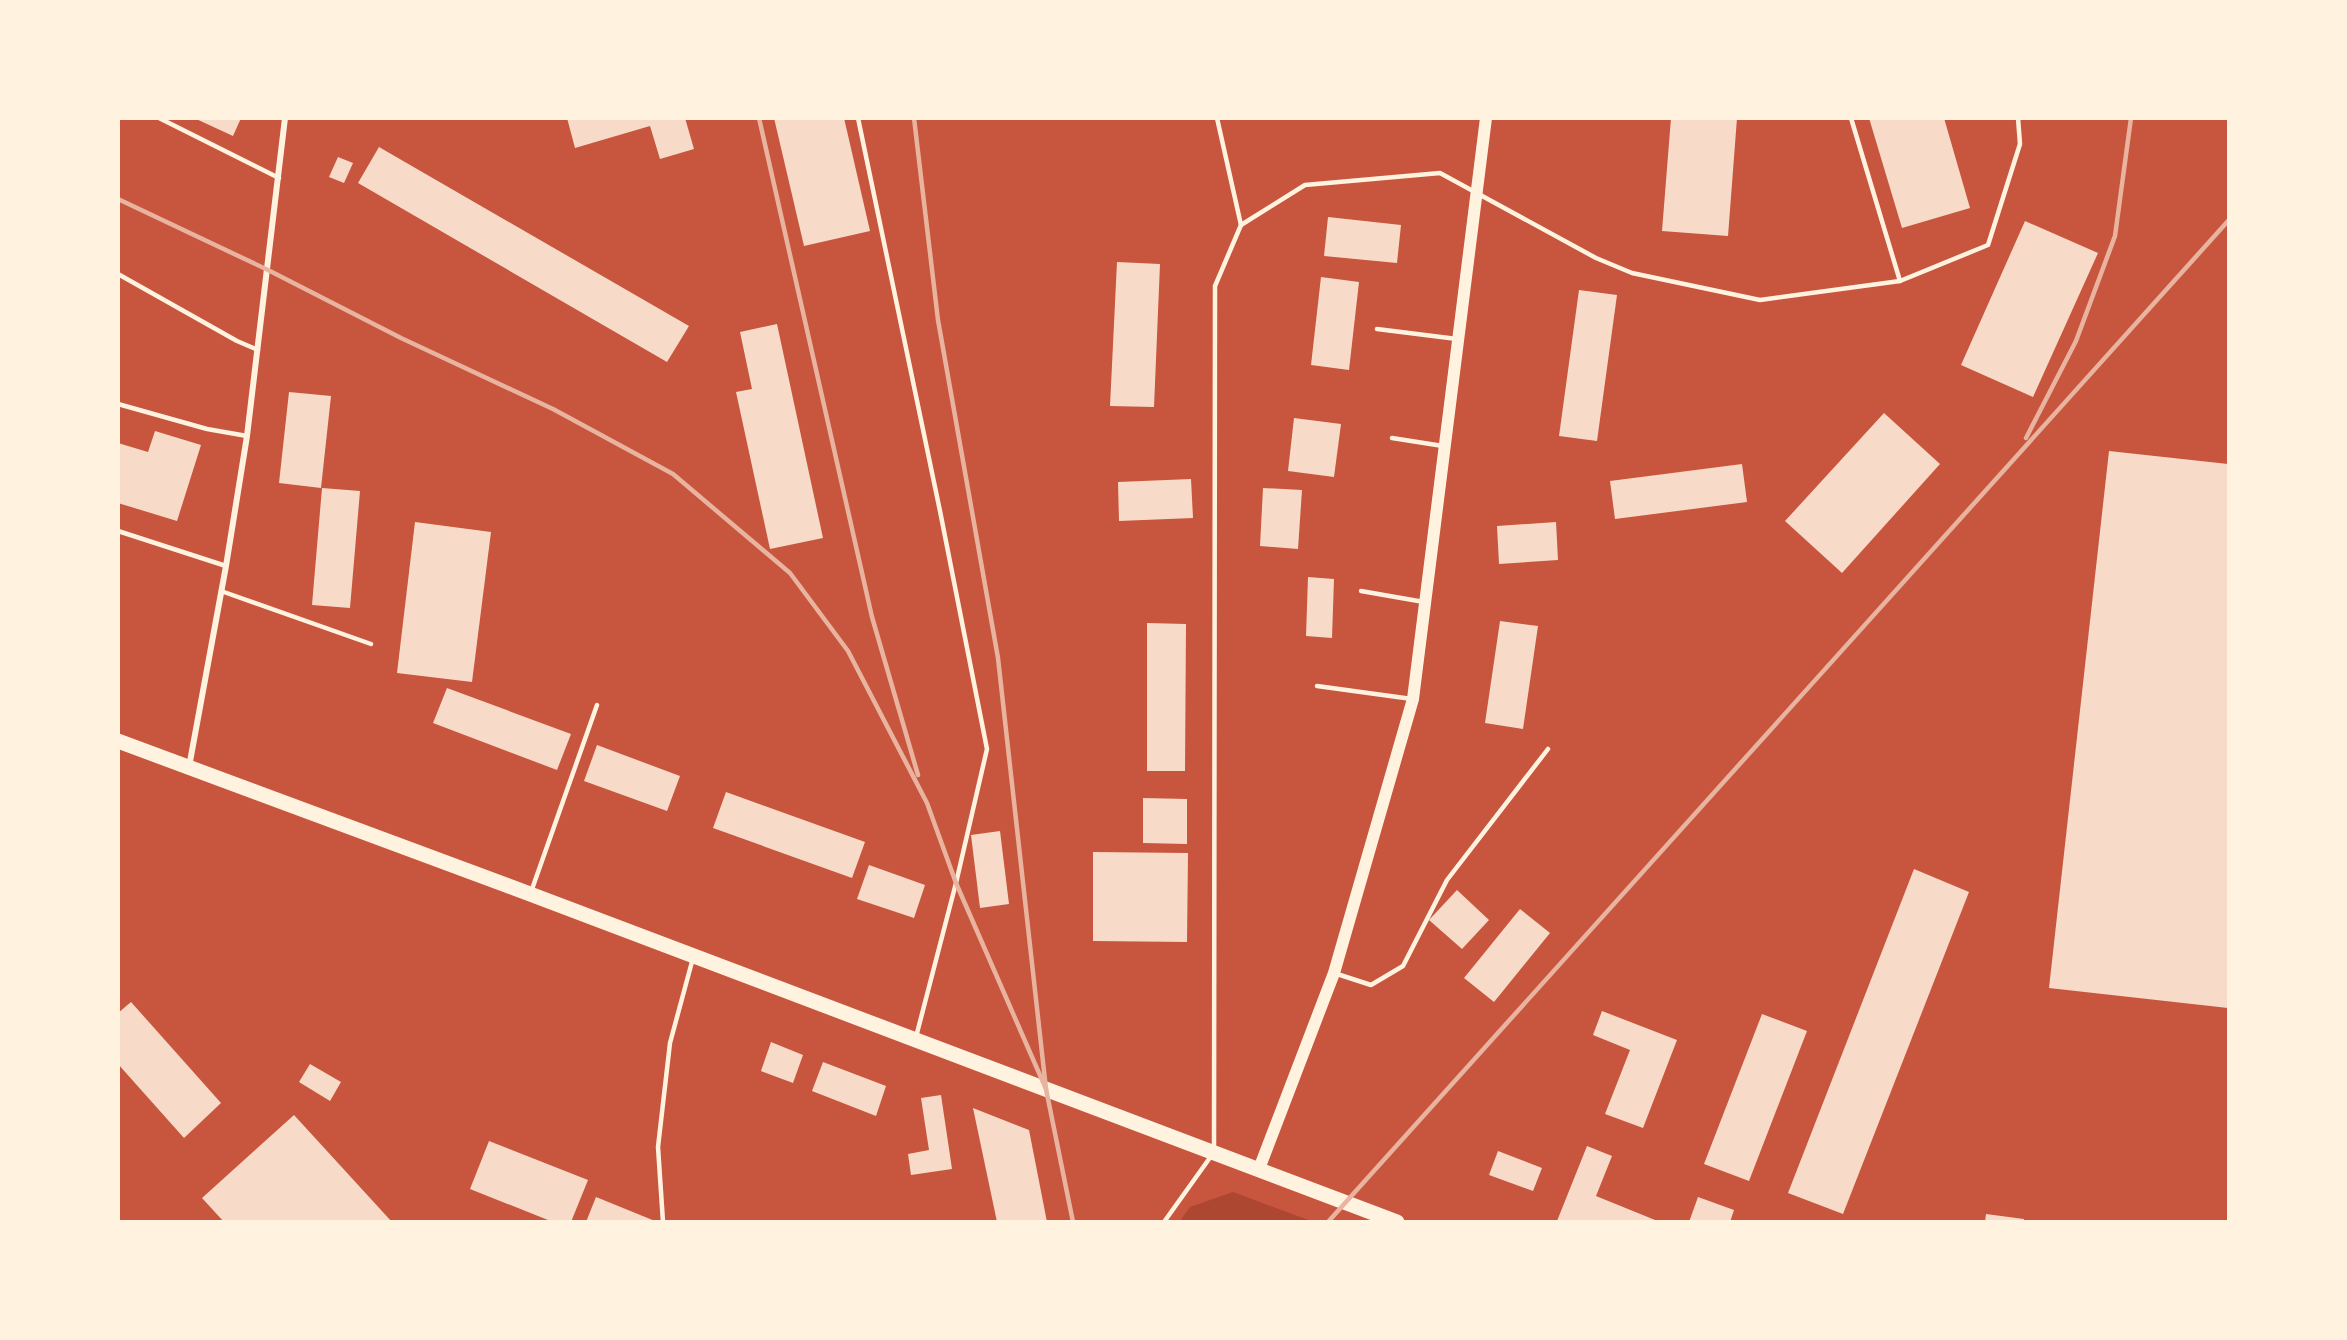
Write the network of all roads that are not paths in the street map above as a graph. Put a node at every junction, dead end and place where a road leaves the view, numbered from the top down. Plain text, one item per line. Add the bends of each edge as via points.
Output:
1 (159, 118) edge
2 (285, 118) edge
3 (858, 118) edge
4 (1217, 118) edge
5 (1486, 118) edge
6 (1851, 118) edge
7 (2018, 118) edge
8 (279, 178) junction
9 (1477, 193) junction
10 (1240, 225) junction
11 (118, 274) edge
12 (1900, 281) junction
13 (1377, 329) dead end
14 (1459, 339) junction
15 (258, 350) junction
16 (118, 404) edge
17 (247, 436) junction
18 (1392, 438) dead end
19 (1445, 446) junction
20 (118, 531) edge
21 (226, 566) junction
22 (220, 590) junction
23 (1362, 591) dead end
24 (1425, 602) junction
25 (371, 644) dead end
26 (1317, 686) dead end
27 (1413, 699) junction
28 (597, 705) dead end
29 (118, 741) edge
30 (1548, 749) dead end
31 (189, 768) junction
32 (530, 894) junction
33 (693, 956) junction
34 (1334, 973) junction
35 (916, 1040) junction
36 (1214, 1152) junction
37 (1259, 1169) junction
38 (663, 1221) edge
39 (1164, 1221) edge
40 (1397, 1221) edge

1 - 8 lane
2 - 8 street
3 - 35 lane via 987,749
4 - 10 lane
5 - 9 main road
6 - 12 lane
7 - 12 lane via 2020,144 1988,245
8 - 15 street
9 - 10 lane via 1440,173 1305,185
9 - 12 lane via 1596,258 1632,273 1749,298 1760,300
9 - 14 main road
10 - 36 lane via 1215,286
11 - 15 lane
13 - 14 lane
14 - 19 main road
15 - 17 street
16 - 17 lane
17 - 21 street
18 - 19 lane
19 - 24 main road
20 - 21 lane
21 - 22 street
22 - 25 lane
22 - 31 street
23 - 24 lane
24 - 27 main road
26 - 27 lane
27 - 34 main road
28 - 32 lane
29 - 31 main road
30 - 34 lane via 1448,880 1403,966 1371,985
31 - 32 main road
32 - 33 main road
33 - 35 main road
33 - 38 lane via 670,1043 658,1147
34 - 37 main road
35 - 36 main road
36 - 37 main road
36 - 39 lane
37 - 40 main road

